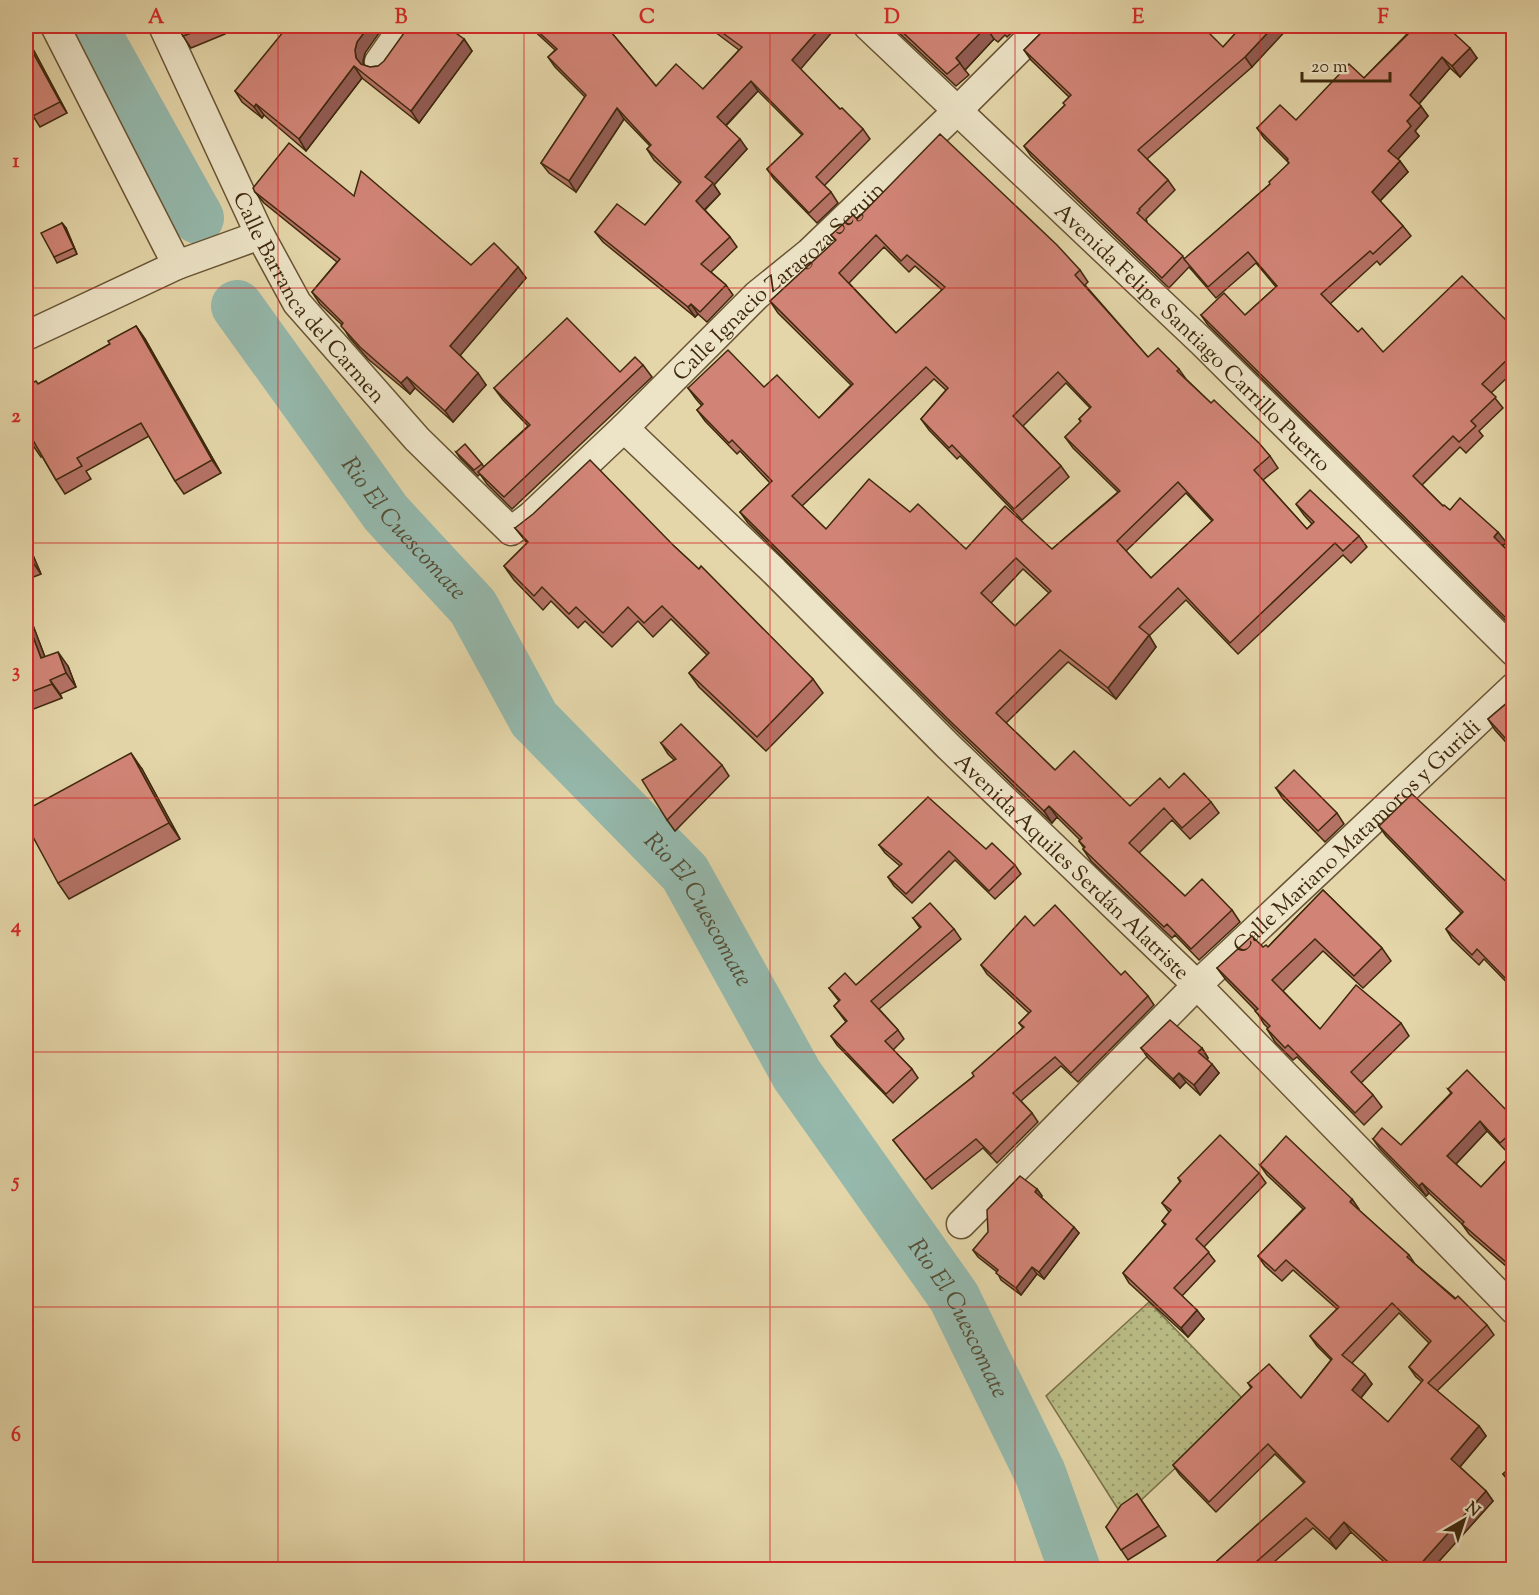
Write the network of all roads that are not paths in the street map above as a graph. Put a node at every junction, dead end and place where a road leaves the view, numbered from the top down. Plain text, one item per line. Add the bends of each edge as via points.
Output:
1 (55, 26) edge
2 (163, 26) edge
3 (404, 26) edge
4 (868, 26) edge
5 (1042, 26) edge
6 (379, 62) edge
7 (958, 110) junction
8 (252, 238) junction
9 (186, 262) junction
10 (26, 336) edge
11 (624, 428) junction
12 (511, 531) joint
13 (1514, 652) edge
14 (1514, 687) edge
15 (1197, 985) junction
16 (961, 1224) dead end
17 (1514, 1310) edge

1 - 9 street
2 - 8 street, Calle Barranca del Carmen
3 - 6 street
4 - 7 street, Avenida Felipe Santiago Carrillo Puerto
5 - 7 street, Calle Ignacio Zaragoza Seguin
7 - 11 street, Calle Ignacio Zaragoza Seguin via 809,253 757,295
7 - 13 street, Avenida Felipe Santiago Carrillo Puerto via 1202,342
8 - 9 street
8 - 12 street, Calle Barranca del Carmen via 297,303 417,439
9 - 10 street
11 - 12 street, Calle Ignacio Zaragoza Seguin
11 - 15 street, Avenida Aquiles Serdán Alatriste
14 - 15 street, Calle Mariano Matamoros y Guridi
15 - 16 street, Calle Mariano Matamoros y Guridi
15 - 17 street, Avenida Aquiles Serdán Alatriste

